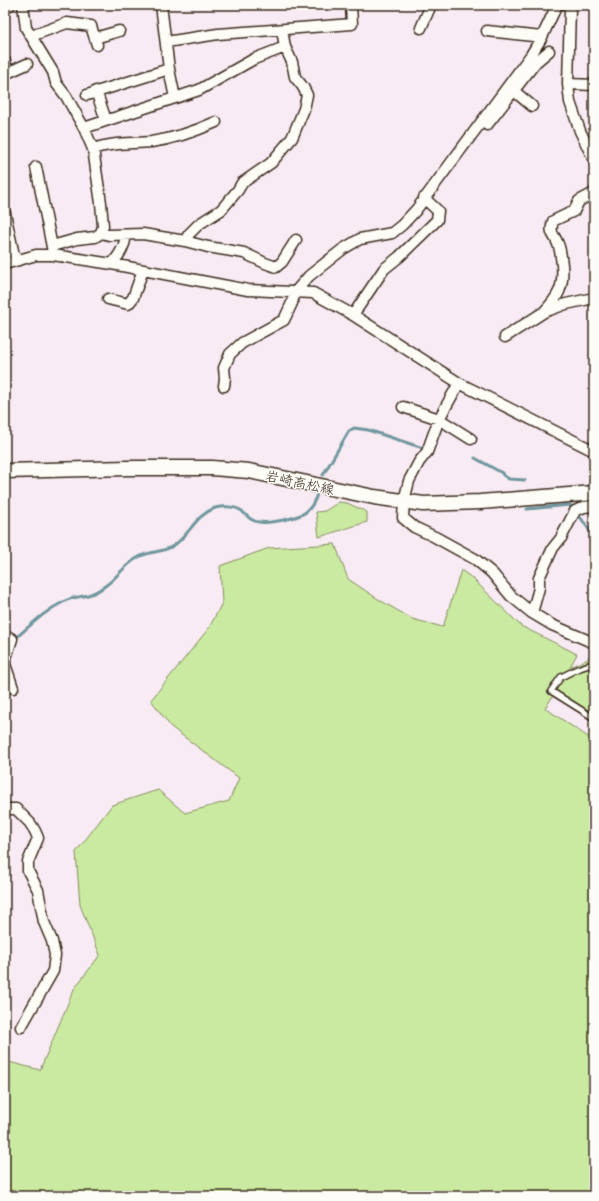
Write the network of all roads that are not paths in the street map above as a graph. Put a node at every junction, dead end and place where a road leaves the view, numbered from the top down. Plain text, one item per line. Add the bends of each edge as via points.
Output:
1 (10, 5) edge
2 (23, 5) edge
3 (161, 5) edge
4 (350, 5) edge
5 (557, 5) edge
6 (567, 5) edge
7 (5, 6) edge
8 (427, 6) edge
9 (421, 28) dead end
10 (282, 30) junction
11 (119, 31) dead end
12 (487, 31) dead end
13 (31, 36) junction
14 (542, 37) junction
15 (166, 42) junction
16 (285, 47) junction
17 (549, 51) dead end
18 (5, 61) edge
19 (28, 64) dead end
20 (169, 69) junction
21 (6, 74) edge
22 (568, 84) junction
23 (594, 85) edge
24 (514, 91) junction
25 (175, 98) junction
26 (532, 106) dead end
27 (106, 120) junction
28 (216, 122) dead end
29 (84, 128) junction
30 (93, 149) junction
31 (594, 160) edge
32 (36, 167) dead end
33 (442, 174) junction
34 (594, 193) edge
35 (424, 198) junction
36 (5, 213) edge
37 (101, 233) junction
38 (126, 236) junction
39 (296, 240) dead end
40 (185, 241) junction
41 (53, 251) junction
42 (10, 262) edge
43 (112, 264) junction
44 (143, 270) junction
45 (295, 292) junction
46 (594, 298) edge
47 (108, 300) dead end
48 (544, 312) junction
49 (353, 315) junction
50 (505, 337) dead end
51 (459, 383) junction
52 (224, 386) dead end
53 (403, 407) dead end
54 (439, 419) junction
55 (471, 438) dead end
56 (594, 450) edge
57 (5, 471) edge
58 (594, 493) edge
59 (404, 501) junction
60 (594, 506) edge
61 (532, 613) junction
62 (5, 636) edge
63 (594, 643) edge
64 (5, 662) edge
65 (593, 662) edge
66 (594, 670) edge
67 (13, 688) dead end
68 (594, 718) edge
69 (5, 809) edge
70 (21, 1026) dead end

1 - 7 street
2 - 13 street via 26,28
3 - 15 street
4 - 10 street via 352,24
5 - 14 street
6 - 22 street via 570,8
8 - 9 street
10 - 15 street via 218,34
10 - 16 street
11 - 13 street via 96,41 91,26 67,23
12 - 14 street
13 - 29 street
14 - 33 street
15 - 20 street
16 - 25 street via 254,59 199,90
16 - 40 street via 292,62 294,77 307,95 292,138 271,163 242,183 221,210 200,224
17 - 24 street via 536,62
18 - 21 street
19 - 21 street
20 - 25 street
20 - 27 street via 92,93
22 - 23 street
22 - 31 street via 570,102
24 - 26 street
24 - 33 street via 446,178
25 - 27 street
27 - 29 street
28 - 30 street via 198,130 152,142
29 - 30 street
30 - 37 street via 101,204
32 - 41 street
33 - 35 street
34 - 48 street via 579,201 574,210 553,221 551,229 561,250 563,278 558,294
35 - 45 street via 392,233 360,239 342,249 309,276
35 - 49 street via 438,211 437,220 384,269
36 - 42 street
37 - 38 street
37 - 41 street via 95,237 77,239
38 - 40 street via 143,234
38 - 43 street via 122,252
39 - 40 street via 282,262 276,266 244,252
41 - 42 street
41 - 43 street
43 - 44 street
44 - 45 street via 248,290
44 - 47 street via 133,298 128,304
45 - 49 street via 313,293
45 - 52 street via 284,320 242,343 230,354 224,368
46 - 48 street
48 - 50 street
49 - 51 street
51 - 54 street
51 - 56 street
53 - 54 street
54 - 55 street
54 - 59 street via 427,452 409,481
57 - 59 main road, 岩崎高松線 via 212,468 249,471
58 - 59 main road, 岩崎高松線 via 480,502 423,504
59 - 61 street via 403,518 414,528 476,559 492,573 511,596
60 - 61 street via 575,511 553,548 539,578
61 - 63 street via 552,625
62 - 64 street via 12,639
64 - 67 street
65 - 66 lane
65 - 68 lane via 561,676 551,691
69 - 70 street via 16,809 30,823 38,838 28,862 28,871 38,890 44,922 55,955 53,971

